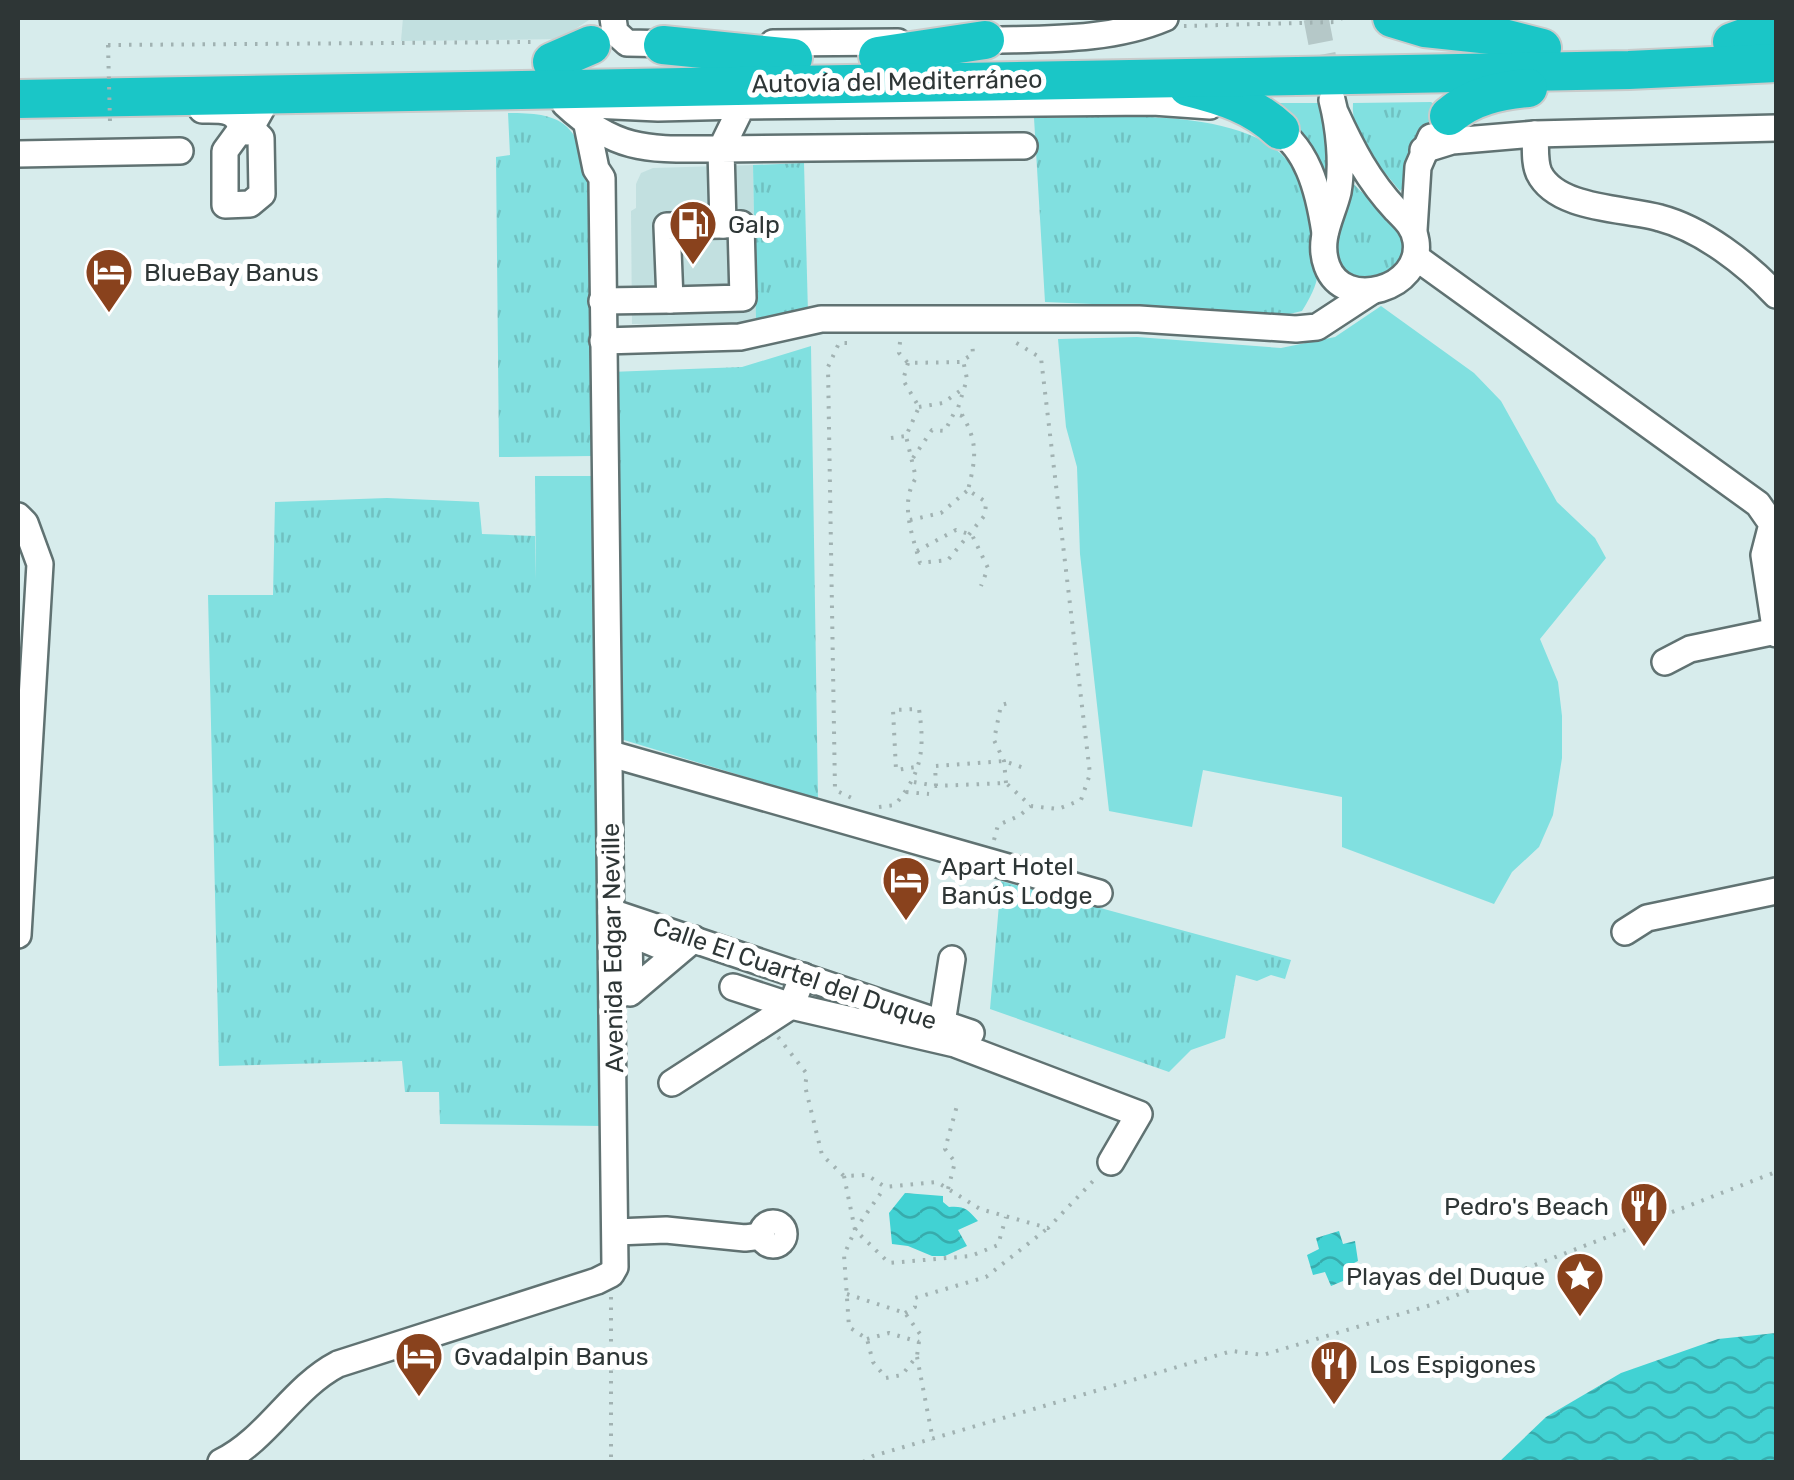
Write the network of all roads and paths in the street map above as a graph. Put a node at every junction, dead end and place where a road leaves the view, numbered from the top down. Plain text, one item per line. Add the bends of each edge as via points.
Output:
1 (1342, 18) edge
2 (1392, 18) edge
3 (1336, 20) edge
4 (1170, 22) edge
5 (1776, 26) edge
6 (606, 27) edge
7 (985, 40) junction
8 (1732, 42) junction
9 (663, 45) junction
10 (108, 46) dead end
11 (1542, 48) junction
12 (878, 56) junction
13 (793, 58) junction
14 (1774, 58) edge
15 (552, 62) junction
16 (1629, 70) junction
17 (18, 74) edge
18 (1147, 76) junction
19 (363, 92) junction
20 (272, 94) junction
21 (18, 99) edge
22 (742, 106) junction
23 (18, 114) edge
24 (576, 114) junction
25 (110, 122) dead end
26 (1461, 128) junction
27 (1776, 128) edge
28 (1280, 130) junction
29 (1536, 134) junction
30 (1024, 146) dead end
31 (721, 149) junction
32 (651, 150) junction
33 (180, 151) dead end
34 (18, 154) edge
35 (602, 178) junction
36 (724, 225) junction
37 (1414, 230) junction
38 (1325, 234) junction
39 (1417, 258) junction
40 (1332, 276) junction
41 (1372, 291) junction
42 (1776, 296) edge
43 (670, 300) junction
44 (602, 301) junction
45 (1296, 329) junction
46 (1012, 339) dead end
47 (603, 340) junction
48 (972, 340) dead end
49 (854, 342) dead end
50 (885, 342) dead end
51 (963, 360) junction
52 (908, 362) junction
53 (965, 387) junction
54 (919, 407) junction
55 (962, 416) junction
56 (906, 436) junction
57 (891, 438) dead end
58 (914, 458) junction
59 (968, 490) junction
60 (18, 516) edge
61 (910, 520) junction
62 (1774, 525) edge
63 (972, 535) junction
64 (917, 551) junction
65 (981, 586) dead end
66 (1776, 632) edge
67 (1664, 662) dead end
68 (1012, 702) dead end
69 (611, 754) junction
70 (1004, 762) junction
71 (916, 767) junction
72 (1024, 768) dead end
73 (914, 782) junction
74 (1006, 783) junction
75 (936, 786) junction
76 (906, 792) junction
77 (928, 794) dead end
78 (860, 802) dead end
79 (1031, 806) junction
80 (873, 807) dead end
81 (992, 863) junction
82 (1776, 892) edge
83 (1099, 893) dead end
84 (611, 912) junction
85 (1625, 932) dead end
86 (18, 934) edge
87 (952, 958) dead end
88 (803, 976) junction
89 (733, 986) dead end
90 (791, 1006) junction
91 (766, 1022) junction
92 (942, 1023) junction
93 (979, 1035) dead end
94 (672, 1083) dead end
95 (958, 1102) dead end
96 (1111, 1162) joint
97 (1776, 1172) edge
98 (844, 1176) junction
99 (886, 1187) junction
100 (948, 1189) junction
101 (1006, 1216) junction
102 (1048, 1228) junction
103 (855, 1230) junction
104 (762, 1236) dead end
105 (614, 1253) junction
106 (848, 1294) junction
107 (904, 1313) junction
108 (867, 1338) junction
109 (919, 1342) junction
110 (917, 1356) junction
111 (933, 1440) junction
112 (221, 1462) edge
113 (611, 1462) edge
114 (862, 1462) edge

1 - 3 path
2 - 11 highway
3 - 4 path
4 - 7 street via 1095,36
5 - 8 highway
6 - 9 street via 627,44
6 - 15 highway
7 - 9 street
7 - 12 highway
8 - 11 highway, Autovía del Mediterráneo
8 - 14 highway, Autovía del Mediterráneo
9 - 13 highway
10 - 25 path, bridge
11 - 12 highway, Autovía del Mediterráneo
12 - 13 highway, Autovía del Mediterráneo
13 - 15 highway, Autovía del Mediterráneo
14 - 16 highway, Autovía del Mediterráneo
15 - 17 highway, Autovía del Mediterráneo
16 - 18 highway, Autovía del Mediterráneo
16 - 26 highway via 1492,93 1470,101
18 - 19 highway, Autovía del Mediterráneo
18 - 28 highway via 1247,106
19 - 20 highway, Autovía del Mediterráneo
19 - 24 highway via 523,99
20 - 21 highway, Autovía del Mediterráneo
20 - 23 street via 246,129 224,110
22 - 24 street
22 - 28 street via 1183,103 1232,111
22 - 31 street
24 - 32 street via 610,138
24 - 35 street, Avenida Edgar Neville
26 - 29 street
26 - 37 street via 1422,150
27 - 29 street
28 - 38 street via 1313,178
29 - 42 street via 1536,164 1553,188 1702,236
30 - 31 street
31 - 32 street
31 - 36 street
32 - 35 street via 615,162
33 - 34 street
35 - 44 street, Avenida Edgar Neville
36 - 43 street via 667,226
36 - 43 street via 741,224 743,298
37 - 38 street via 1376,190 1334,106 1340,166
37 - 39 street
38 - 40 street
39 - 41 street via 1399,281
39 - 62 street via 1758,504
40 - 41 street
40 - 45 street via 1324,304
41 - 45 street via 1317,327
43 - 44 street
44 - 47 street, Avenida Edgar Neville
45 - 47 street via 1138,319 821,319 740,338
46 - 79 path via 1041,358 1090,774 1082,800 1058,808
47 - 69 street, Avenida Edgar Neville
48 - 51 path via 973,354
49 - 78 path via 839,343 828,367 835,790
50 - 52 path via 900,342 899,353
51 - 52 path
51 - 53 path
52 - 54 path via 903,380
53 - 54 path via 944,403
53 - 55 path
54 - 56 path
55 - 58 path via 954,413 945,431 932,430
55 - 59 path via 973,433
56 - 57 path
56 - 58 path
58 - 61 path
59 - 61 path via 941,514
59 - 63 path via 986,502
60 - 86 street via 40,564
61 - 64 path
62 - 66 street via 1764,555
63 - 64 path via 956,530
63 - 64 path via 948,560 920,564
63 - 65 path via 988,568
66 - 67 street via 1690,649
68 - 70 path via 1001,705 994,740
69 - 81 street
69 - 84 street, Avenida Edgar Neville
70 - 72 path
70 - 74 path
70 - 75 path via 935,766
71 - 71 path via 924,742 919,709 893,710 896,770
71 - 73 path
73 - 75 path
73 - 76 path
74 - 75 path
74 - 79 path
76 - 77 path
76 - 80 path via 895,804
79 - 81 path via 998,825
81 - 83 street
82 - 85 street via 1647,918
84 - 88 street, Calle El Cuartel del Duque via 685,946
84 - 105 street, Avenida Edgar Neville
87 - 92 street
88 - 90 street
88 - 92 street, Calle El Cuartel del Duque
89 - 90 street
90 - 91 street
90 - 96 street via 955,1044 1139,1114
91 - 94 street
91 - 98 path via 807,1074 804,1086 822,1155
92 - 93 street, Calle El Cuartel del Duque
95 - 100 path via 945,1149 954,1162
96 - 102 path
97 - 111 path via 1430,1305 1262,1355 1232,1351
98 - 99 path via 867,1175
98 - 103 path
99 - 100 path via 937,1182
99 - 103 path
100 - 101 path via 980,1210
101 - 102 path
101 - 103 path via 998,1244 971,1256 921,1262 889,1262
102 - 107 path via 986,1278 915,1298 914,1308
103 - 106 path via 844,1255
104 - 105 street via 697,1231
105 - 112 street via 338,1364
105 - 113 path
106 - 107 path
106 - 108 path via 849,1326
107 - 109 path
108 - 109 path via 889,1333
108 - 110 path via 886,1378 902,1375
109 - 110 path
110 - 111 path
111 - 114 path

